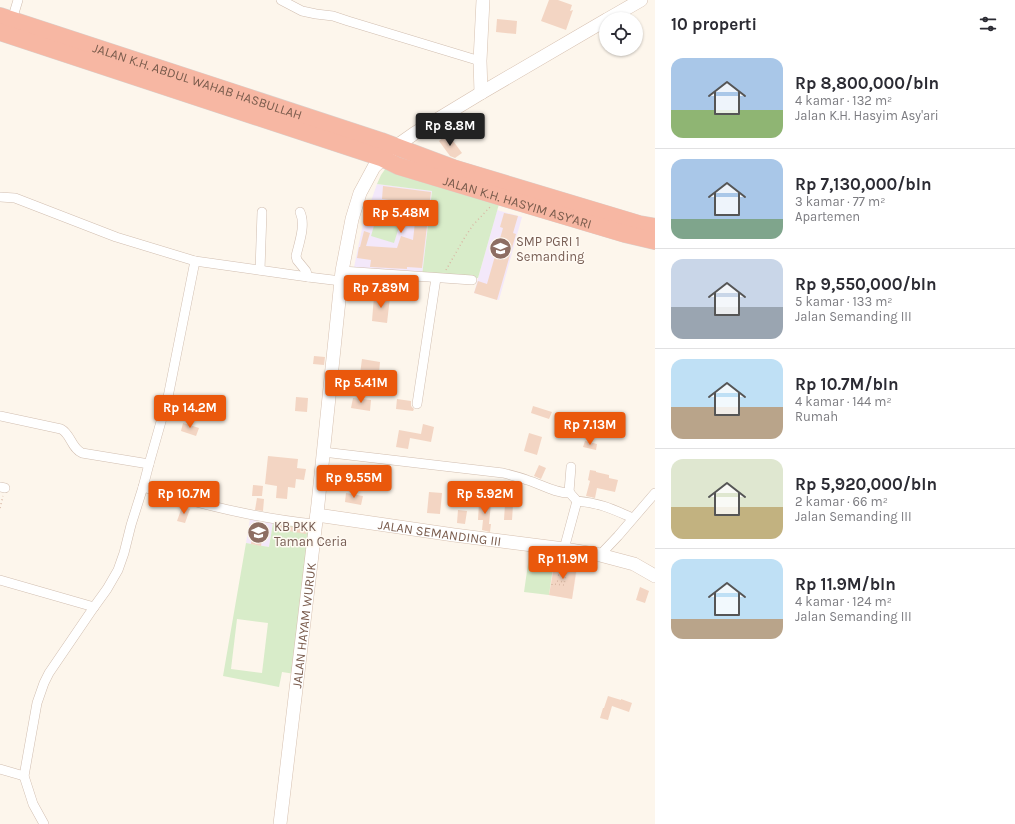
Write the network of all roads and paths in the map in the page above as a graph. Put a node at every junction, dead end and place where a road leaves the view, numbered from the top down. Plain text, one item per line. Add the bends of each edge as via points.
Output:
1 (18, 0) edge
2 (281, 0) edge
3 (484, 0) edge
4 (641, 0) edge
5 (621, 12) edge
6 (6, 18) edge
7 (599, 25) edge
8 (0, 32) edge
9 (480, 61) junction
10 (481, 93) junction
11 (389, 152) junction
12 (0, 197) edge
13 (502, 198) junction
14 (262, 212) dead end
15 (300, 212) dead end
16 (655, 227) edge
17 (655, 241) edge
18 (195, 261) junction
19 (260, 270) junction
20 (342, 276) junction
21 (308, 277) junction
22 (436, 278) junction
23 (472, 280) dead end
24 (417, 404) dead end
25 (0, 416) edge
26 (323, 452) junction
27 (149, 464) junction
28 (571, 467) dead end
29 (3, 487) edge
30 (143, 487) junction
31 (570, 493) junction
32 (655, 493) edge
33 (577, 501) junction
34 (0, 508) edge
35 (633, 518) junction
36 (316, 519) junction
37 (564, 550) junction
38 (600, 555) junction
39 (560, 565) dead end
40 (559, 570) dead end
41 (566, 572) junction
42 (558, 575) dead end
43 (565, 576) junction
44 (655, 576) edge
45 (0, 580) edge
46 (557, 581) dead end
47 (564, 584) junction
48 (552, 585) dead end
49 (94, 607) junction
50 (0, 769) edge
51 (24, 776) junction
52 (44, 824) edge
53 (280, 824) edge

1 - 6 street
2 - 9 street via 302,11 343,19
3 - 9 main road
4 - 5 main road
6 - 11 highway, JALAN K.H. ABDUL WAHAB HASBULLAH via 201,82
7 - 10 main road
8 - 11 highway, JALAN K.H. ABDUL WAHAB HASBULLAH
9 - 10 main road
10 - 11 main road
11 - 13 highway, JALAN K.H. HASYIM ASY'ARI via 398,166
11 - 16 highway, JALAN K.H. HASYIM ASY'ARI
11 - 20 main road, JALAN HAYAM WURUK via 374,167 360,194 352,219
12 - 18 street via 15,198 116,237
13 - 17 highway, JALAN K.H. HASYIM ASY'ARI
13 - 22 path via 473,225 445,272
14 - 19 street
15 - 21 street via 302,228 296,256
18 - 19 street
18 - 27 street via 168,397
19 - 21 street
20 - 21 street
20 - 22 street
20 - 26 main road, JALAN HAYAM WURUK
22 - 23 street
22 - 24 street
25 - 27 street via 61,429 65,431 74,447 82,453
26 - 31 street via 503,473 563,493
26 - 36 main road, JALAN HAYAM WURUK
27 - 30 street
28 - 31 street
29 - 34 path
30 - 36 street via 188,501 239,512 273,518
30 - 49 street via 118,570
31 - 33 street
32 - 35 street
33 - 35 street via 609,507
33 - 37 street
35 - 38 street
36 - 37 main road, JALAN SEMANDING III
36 - 53 main road, JALAN HAYAM WURUK
37 - 38 main road, JALAN SEMANDING III
38 - 44 main road, JALAN SEMANDING III via 634,564
39 - 41 path via 567,565
40 - 41 path
41 - 43 path
42 - 43 path
43 - 47 path
45 - 49 street
46 - 47 path
47 - 48 path
49 - 51 street via 44,683 37,703
50 - 51 street
51 - 52 street via 33,804

